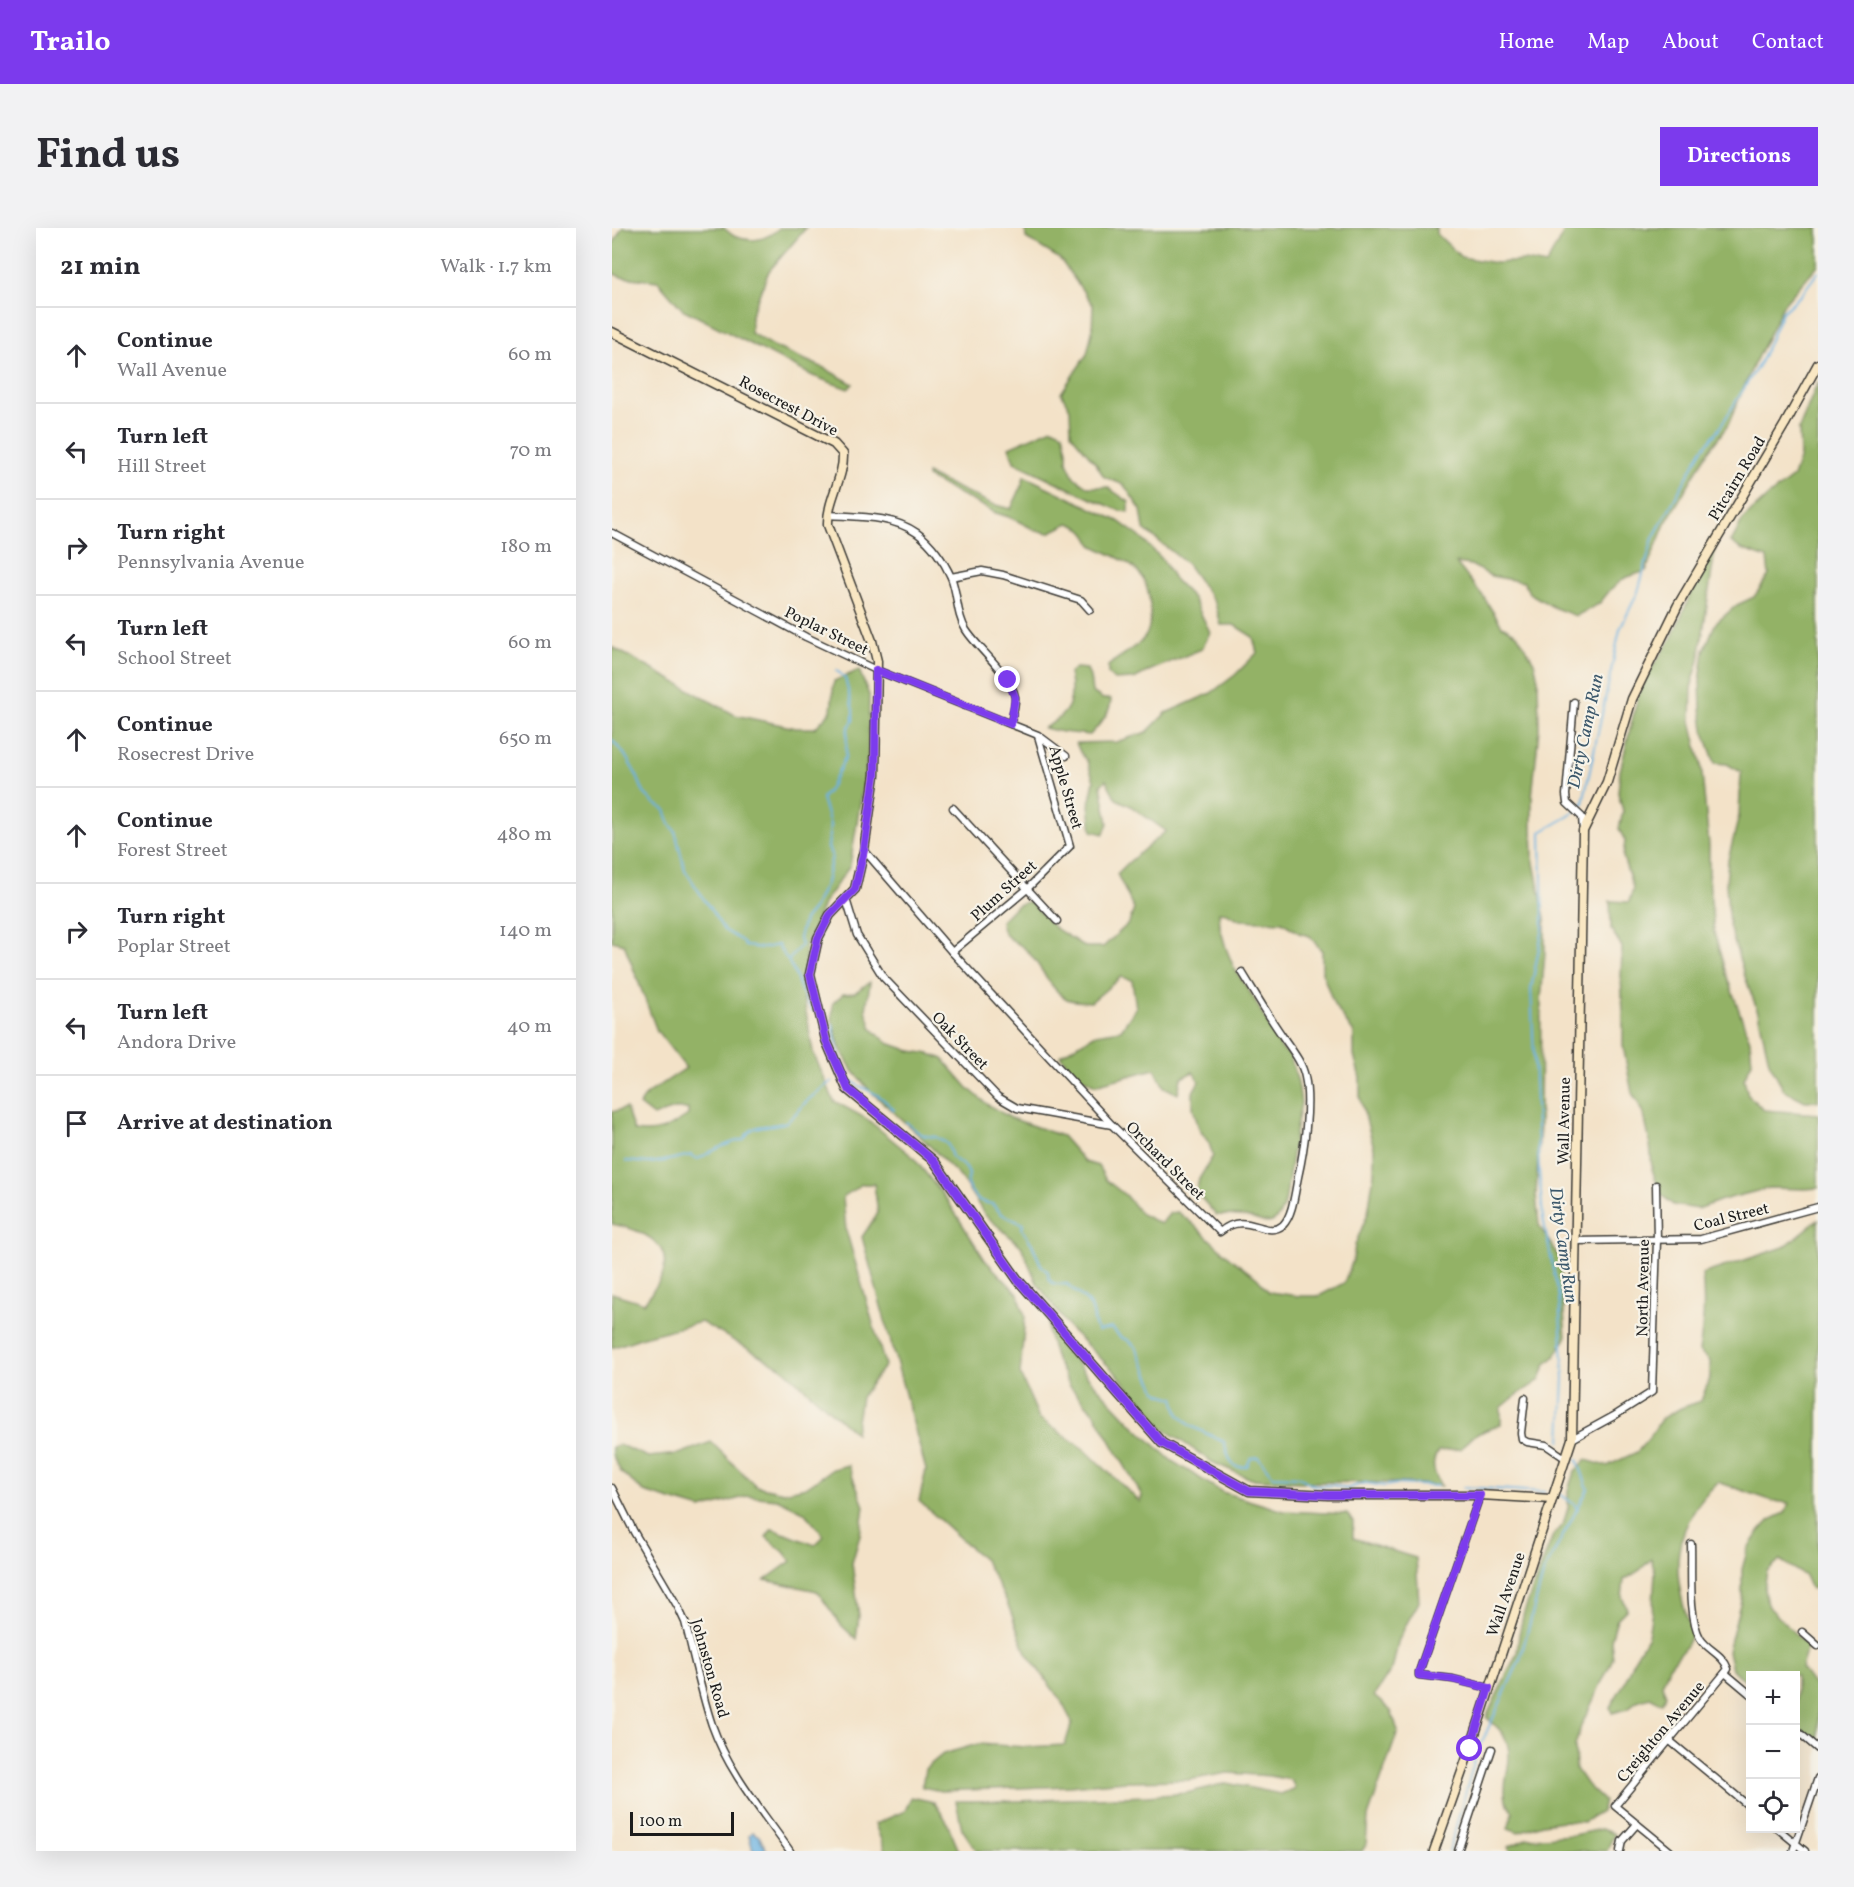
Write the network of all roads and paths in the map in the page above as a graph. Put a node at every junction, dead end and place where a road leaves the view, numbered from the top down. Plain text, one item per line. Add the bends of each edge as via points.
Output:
1 (612, 332) edge
2 (1818, 364) edge
3 (828, 515) junction
4 (612, 533) edge
5 (951, 577) junction
6 (1678, 605) joint
7 (1090, 610) dead end
8 (876, 670) junction
9 (1574, 702) dead end
10 (1011, 724) junction
11 (1038, 735) junction
12 (1066, 756) dead end
13 (953, 808) dead end
14 (1583, 831) junction
15 (1070, 846) joint
16 (864, 850) junction
17 (1026, 890) junction
18 (846, 899) junction
19 (1057, 921) dead end
20 (952, 952) junction
21 (1242, 972) dead end
22 (1113, 1125) junction
23 (1656, 1185) dead end
24 (1818, 1207) edge
25 (1657, 1240) junction
26 (1576, 1241) junction
27 (1525, 1398) dead end
28 (1572, 1439) junction
29 (1565, 1458) junction
30 (612, 1488) edge
31 (1480, 1495) junction
32 (1552, 1499) junction
33 (1691, 1544) dead end
34 (1802, 1632) dead end
35 (1818, 1647) edge
36 (1725, 1674) junction
37 (1489, 1688) junction
38 (1746, 1691) edge
39 (1800, 1733) edge
40 (1670, 1741) junction
41 (1492, 1749) dead end
42 (1818, 1749) edge
43 (1818, 1778) edge
44 (1746, 1804) edge
45 (1636, 1824) junction
46 (1784, 1833) edge
47 (1795, 1843) junction
48 (790, 1851) edge
49 (1434, 1851) edge
50 (1458, 1851) edge
51 (1620, 1851) edge
52 (1670, 1851) edge
53 (1793, 1851) edge
54 (1805, 1851) edge

1 - 3 street, Rosecrest Drive via 834,444 843,454 843,463
2 - 6 street, Pitcairn Road
3 - 5 street via 876,518 899,524 918,534 936,551
3 - 8 street, Rosecrest Drive via 828,525 872,641
4 - 8 street, Poplar Street
5 - 7 street via 982,571 1004,575 1081,600
5 - 10 street via 964,627 1008,680 1015,697
6 - 14 street, Wall Avenue via 1632,699 1607,782
8 - 10 street, Poplar Street
8 - 16 street, Rosecrest Drive via 875,775
9 - 14 street via 1566,795 1567,803 1582,818
10 - 11 street, Poplar Street
11 - 12 street, Poplar Street
11 - 15 street, Apple Street
13 - 17 street
14 - 26 street, Wall Avenue
15 - 17 street, Plum Street
16 - 18 street, Rosecrest Drive via 855,889
16 - 20 street, Orchard Street
17 - 19 street
17 - 20 street, Plum Street
18 - 22 street, Oak Street via 857,935 883,976 998,1097 1017,1108
18 - 31 street, Rosecrest Drive via 830,915 818,938 810,974 826,1040 848,1089 934,1161 1018,1280 1162,1443 1249,1491
20 - 22 street, Orchard Street
21 - 22 street, Orchard Street via 1300,1061 1306,1078 1299,1174 1284,1224 1276,1229 1240,1222 1228,1224 1220,1232
23 - 25 street, North Avenue
24 - 25 street, Coal Street via 1701,1239
25 - 26 street, Coal Street
25 - 28 street, North Avenue via 1653,1392
26 - 28 street, Wall Avenue
27 - 29 street via 1522,1438 1546,1445
28 - 29 street, Wall Avenue
29 - 32 street, Wall Avenue
30 - 48 street, Johnston Road via 685,1622 713,1727 732,1768
31 - 32 street
31 - 37 street via 1419,1675
32 - 37 street, Wall Avenue
33 - 36 street via 1695,1628 1701,1640 1726,1663
34 - 35 street
36 - 38 street
36 - 40 street, Creighton Avenue
37 - 49 street, Wall Avenue
39 - 42 street
40 - 44 street
40 - 45 street, Creighton Avenue via 1616,1806
41 - 50 street
43 - 47 street
45 - 51 street via 1622,1841
45 - 52 street
46 - 47 street
47 - 53 street
47 - 54 street

